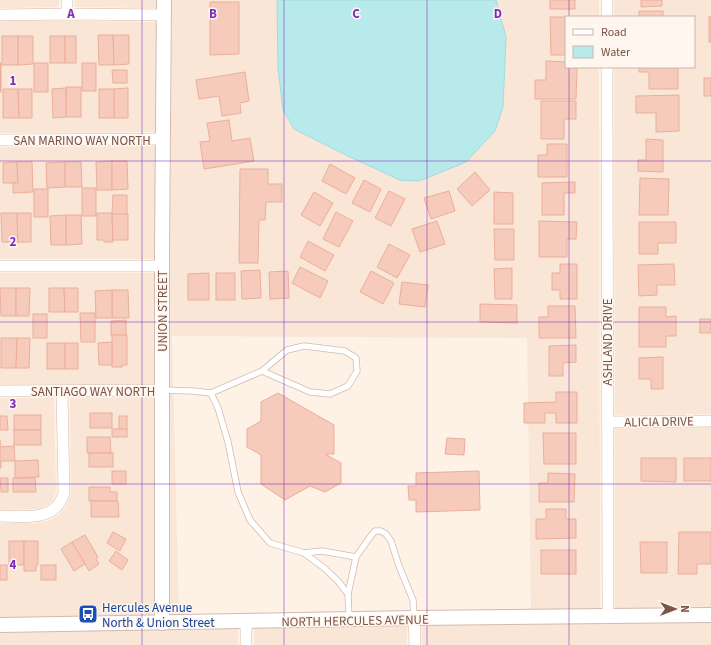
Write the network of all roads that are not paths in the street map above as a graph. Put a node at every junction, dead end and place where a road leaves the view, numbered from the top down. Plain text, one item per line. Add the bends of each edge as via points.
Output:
1 (67, 0) edge
2 (164, 0) edge
3 (607, 0) edge
4 (67, 14) junction
5 (0, 15) edge
6 (164, 15) junction
7 (607, 16) edge
8 (607, 68) edge
9 (164, 139) junction
10 (0, 140) edge
11 (0, 266) edge
12 (162, 266) junction
13 (262, 371) junction
14 (162, 390) junction
15 (0, 391) edge
16 (62, 391) junction
17 (211, 393) junction
18 (711, 421) edge
19 (608, 422) junction
20 (0, 516) edge
21 (304, 553) junction
22 (356, 557) junction
23 (348, 594) junction
24 (711, 615) edge
25 (608, 617) junction
26 (414, 618) junction
27 (349, 620) junction
28 (246, 622) junction
29 (162, 623) junction
30 (0, 625) edge
31 (246, 645) edge
32 (415, 645) edge

1 - 4 street
2 - 6 street, UNION STREET
3 - 7 street
4 - 5 street
4 - 6 street
6 - 9 street, UNION STREET
8 - 19 street, ASHLAND DRIVE
9 - 10 street, SAN MARINO WAY NORTH
9 - 12 street, UNION STREET
11 - 12 street
12 - 14 street, UNION STREET
13 - 13 lane via 310,392 330,394 348,386 357,371 356,358 344,351 304,346 287,350
13 - 17 lane
14 - 16 street, SANTIAGO WAY NORTH
14 - 17 lane
14 - 29 street, UNION STREET
15 - 16 street, SANTIAGO WAY NORTH
16 - 20 street via 64,493 60,503 53,510 35,516
17 - 21 lane via 228,442 238,492 250,520 270,544
18 - 19 street, ALICIA DRIVE
19 - 25 street, ASHLAND DRIVE
21 - 22 lane via 322,551
21 - 23 lane via 323,567
22 - 23 lane
22 - 26 lane via 375,531 381,530 386,534 413,600
23 - 27 lane
24 - 25 street, NORTH HERCULES AVENUE
25 - 26 street, NORTH HERCULES AVENUE
26 - 27 street, NORTH HERCULES AVENUE
26 - 32 street
27 - 28 street, NORTH HERCULES AVENUE
28 - 29 street, NORTH HERCULES AVENUE
28 - 31 street
29 - 30 street, NORTH HERCULES AVENUE

